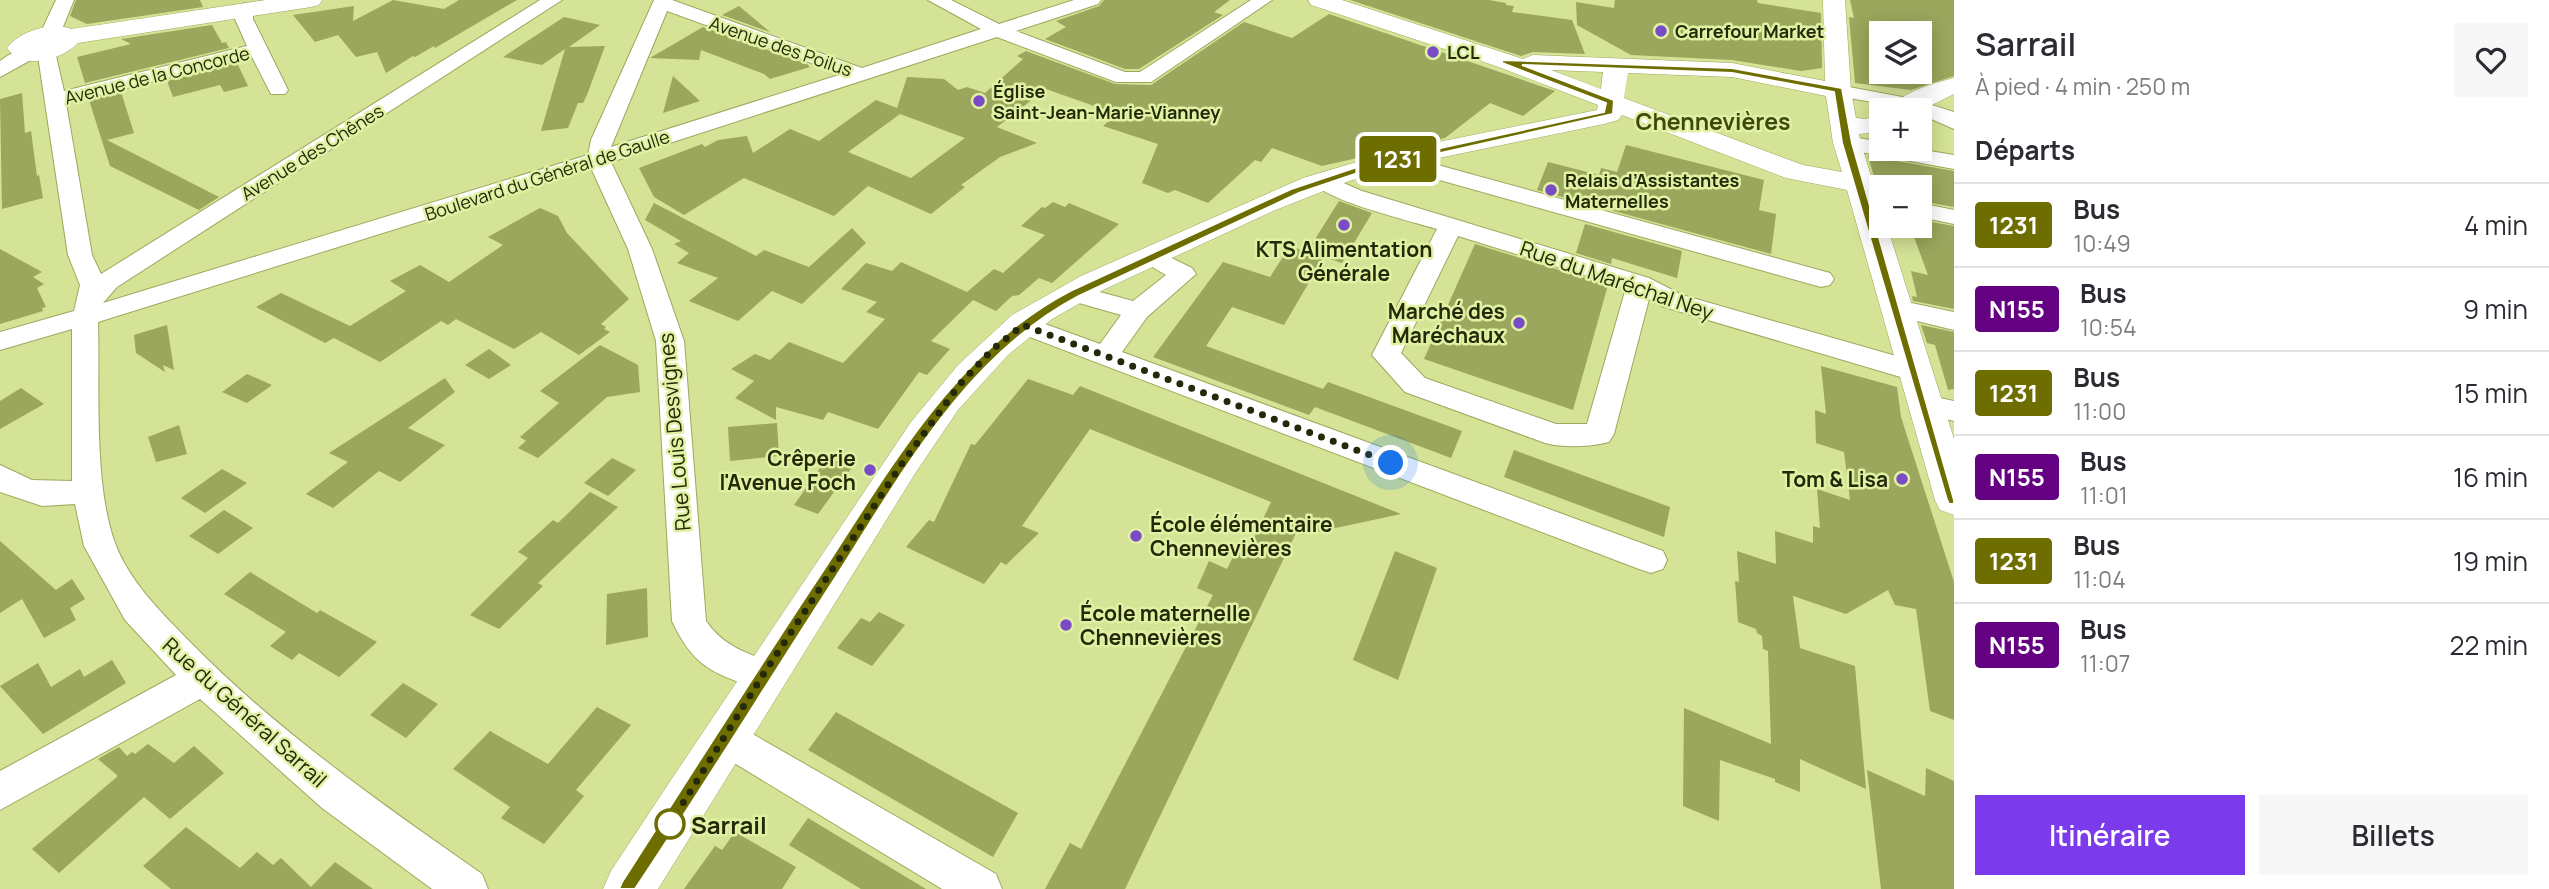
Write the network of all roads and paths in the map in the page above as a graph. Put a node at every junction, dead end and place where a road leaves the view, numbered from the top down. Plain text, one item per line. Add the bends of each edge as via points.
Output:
1 (65, 0) edge
2 (311, 0) edge
3 (554, 0) edge
4 (937, 0) edge
5 (1092, 0) edge
6 (1263, 0) edge
7 (1319, 0) edge
8 (1834, 0) edge
9 (662, 2) edge
10 (244, 9) junction
11 (997, 30) junction
12 (36, 44) edge
13 (260, 49) junction
14 (1505, 61) junction
15 (1617, 65) junction
16 (0, 71) edge
17 (861, 74) junction
18 (1954, 86) edge
19 (278, 90) dead end
20 (1838, 90) junction
21 (1870, 98) edge
22 (1924, 98) edge
23 (53, 100) junction
24 (1611, 102) junction
25 (1932, 113) edge
26 (1954, 123) edge
27 (1869, 128) edge
28 (1845, 135) junction
29 (598, 159) junction
30 (1394, 160) junction
31 (1954, 162) edge
32 (1309, 186) junction
33 (1868, 195) edge
34 (1932, 212) edge
35 (1954, 217) edge
36 (1380, 218) dead end
37 (1451, 226) junction
38 (1151, 256) junction
39 (84, 262) junction
40 (131, 266) junction
41 (1821, 279) dead end
42 (1640, 284) junction
43 (186, 288) junction
44 (1074, 293) junction
45 (88, 308) junction
46 (1897, 308) junction
47 (1138, 311) junction
48 (1954, 321) edge
49 (1023, 325) junction
50 (0, 341) edge
51 (1105, 356) junction
52 (1914, 371) junction
53 (1940, 408) edge
54 (0, 476) edge
55 (87, 490) junction
56 (1954, 500) edge
57 (1651, 560) dead end
58 (763, 675) junction
59 (203, 679) junction
60 (724, 737) junction
61 (0, 791) edge
62 (467, 889) edge
63 (629, 889) edge
64 (981, 889) edge

1 - 12 street
2 - 10 main road
3 - 40 street, Avenue des Chênes
4 - 11 street
5 - 11 street, Boulevard du Général de Gaulle
6 - 11 street via 1144,78 1123,78
7 - 14 main road
8 - 20 main road
9 - 17 street, Avenue des Poilus
9 - 29 street via 601,140
10 - 12 main road
10 - 13 street, Avenue de la Concorde via 244,19
11 - 17 street, Boulevard du Général de Gaulle
12 - 16 street
12 - 23 street, Rue du Général Sarrail via 50,60
13 - 19 street, Avenue de la Concorde
13 - 23 street, Avenue de la Concorde
14 - 15 main road
14 - 24 main road
15 - 20 main road via 1732,70
15 - 24 main road
17 - 29 street, Boulevard du Général de Gaulle
18 - 22 main road
20 - 21 street
20 - 28 main road
23 - 39 street, Rue du Général Sarrail
24 - 30 main road via 1609,114 1604,116
24 - 33 main road
25 - 26 street
27 - 28 main road
28 - 31 street
28 - 33 main road
29 - 43 street, Boulevard du Général de Gaulle
29 - 58 street, Rue Louis Desvignes via 640,249 670,341 689,621 706,650
30 - 32 main road
30 - 41 street
32 - 36 street
32 - 37 street, Rue du Maréchal Ney
32 - 38 main road
33 - 46 main road
34 - 35 street
37 - 42 street, Rue du Maréchal Ney
37 - 42 street via 1385,355 1415,385 1555,435 1599,434
38 - 44 main road
38 - 47 street via 1183,274
39 - 40 street
39 - 45 street, Rue du Général Sarrail via 93,285
40 - 43 street via 158,285
40 - 45 street, Avenue des Chênes via 108,281
42 - 52 street, Rue du Maréchal Ney via 1673,301
43 - 45 street, Boulevard du Général de Gaulle
44 - 47 street
44 - 49 main road
45 - 50 street, Boulevard du Général de Gaulle
45 - 55 street, Rue du Général Sarrail
46 - 48 street
46 - 52 main road
47 - 51 street
49 - 51 street
49 - 58 main road via 960,384
51 - 57 street
52 - 53 main road
53 - 56 main road
54 - 55 street via 12,486 48,496
55 - 59 street, Rue du Général Sarrail via 100,546 137,610
58 - 60 main road
59 - 61 street
59 - 62 street, Rue du Général Sarrail via 336,795
60 - 63 main road
60 - 64 street

